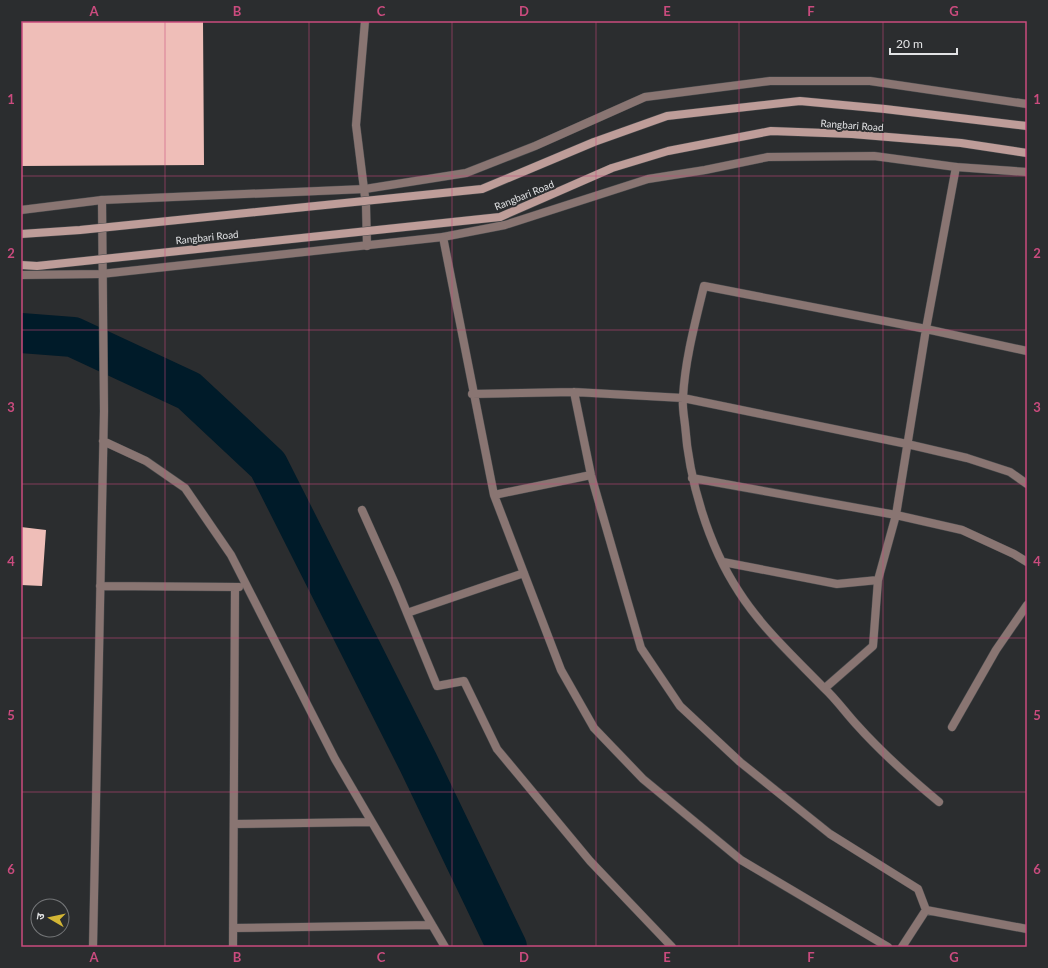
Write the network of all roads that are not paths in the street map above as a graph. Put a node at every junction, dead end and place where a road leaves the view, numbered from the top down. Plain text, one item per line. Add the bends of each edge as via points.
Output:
1 (374, 21) edge
2 (365, 22) edge
3 (1027, 104) edge
4 (1027, 126) edge
5 (1027, 153) edge
6 (956, 167) junction
7 (1027, 172) edge
8 (365, 189) junction
9 (102, 200) junction
10 (21, 210) edge
11 (21, 234) edge
12 (443, 237) junction
13 (367, 246) junction
14 (21, 265) edge
15 (21, 275) edge
16 (102, 277) junction
17 (926, 329) junction
18 (1027, 351) edge
19 (574, 392) junction
20 (472, 394) junction
21 (683, 398) junction
22 (103, 441) junction
23 (907, 444) junction
24 (591, 476) junction
25 (692, 478) junction
26 (1027, 484) edge
27 (494, 495) junction
28 (362, 510) dead end
29 (896, 516) junction
30 (723, 562) junction
31 (1027, 562) edge
32 (524, 573) junction
33 (878, 580) junction
34 (100, 586) junction
35 (235, 587) junction
36 (247, 587) junction
37 (1027, 606) edge
38 (407, 613) junction
39 (825, 688) junction
40 (952, 727) dead end
41 (938, 802) dead end
42 (371, 822) junction
43 (234, 824) junction
44 (926, 910) junction
45 (432, 925) junction
46 (233, 928) junction
47 (1027, 929) edge
48 (93, 947) edge
49 (233, 947) edge
50 (445, 947) edge
51 (672, 947) edge
52 (888, 947) edge
53 (902, 947) edge

1 - 2 street
2 - 8 street via 356,125
3 - 8 street via 870,82 770,81 645,97 535,146 466,173
4 - 11 street, Rangbari Road, bridge via 800,100 667,116 594,142 482,189
5 - 14 street, Rangbari Road, bridge via 852,134 771,131 668,150 612,168 500,217 38,266
6 - 7 street
6 - 12 street via 874,156 768,157 648,178 505,225
6 - 17 street
8 - 9 street
8 - 13 street
9 - 10 street
9 - 16 street
12 - 13 street
12 - 20 street
13 - 16 street
15 - 16 street
16 - 22 street
17 - 18 street
17 - 21 street via 704,286 692,336
17 - 23 street
19 - 20 street
19 - 21 street
19 - 24 street
20 - 27 street
21 - 23 street
21 - 25 street
22 - 34 street
22 - 36 street via 146,462 185,488 231,555
23 - 26 street via 967,458 1010,472
23 - 29 street
24 - 27 street
24 - 44 street via 641,648 680,706 740,762 830,834 918,889
25 - 29 street
25 - 30 street via 711,536
27 - 32 street
28 - 38 street
29 - 31 street via 962,530
29 - 33 street
30 - 33 street via 837,584
30 - 39 street via 738,592 762,623
32 - 38 street
32 - 52 street via 561,670 594,728 643,779 741,860
33 - 39 street via 873,646
34 - 35 street
34 - 48 street
35 - 36 street
35 - 43 street
36 - 42 street via 335,759
37 - 40 street via 996,650
38 - 51 street via 437,686 464,681 497,749 590,861
39 - 41 street via 905,774
42 - 43 street
42 - 45 street
43 - 46 street
44 - 47 street
44 - 53 street
45 - 46 street
45 - 50 street
46 - 49 street

